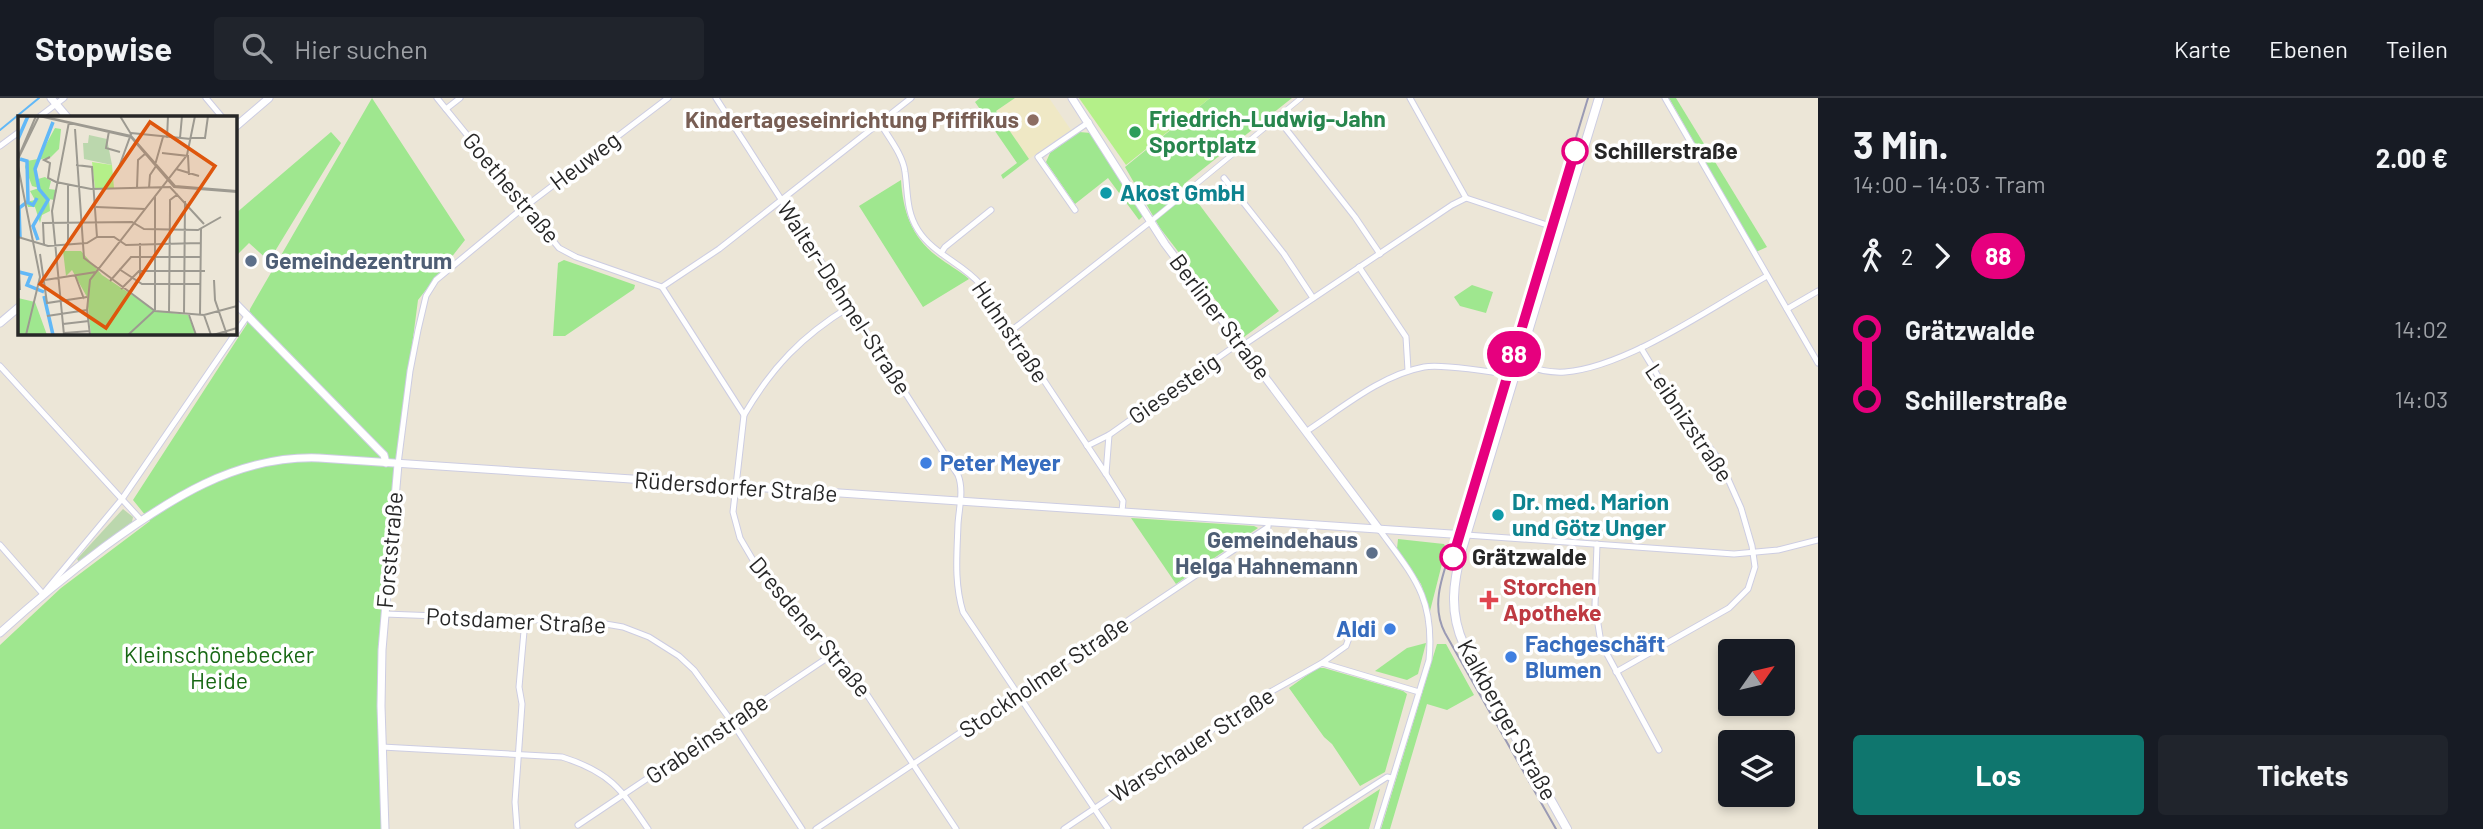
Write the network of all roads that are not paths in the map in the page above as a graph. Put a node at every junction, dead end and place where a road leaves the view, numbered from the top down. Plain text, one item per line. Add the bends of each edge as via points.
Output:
1 (64, 98) edge
2 (206, 98) edge
3 (269, 98) edge
4 (437, 98) edge
5 (460, 98) edge
6 (668, 98) edge
7 (716, 98) edge
8 (911, 98) edge
9 (1072, 98) edge
10 (1301, 98) edge
11 (1410, 98) edge
12 (1599, 98) edge
13 (1665, 98) edge
14 (54, 101) edge
15 (446, 109) junction
16 (40, 116) edge
17 (66, 116) edge
18 (221, 116) edge
19 (1089, 122) junction
20 (880, 123) junction
21 (236, 126) edge
22 (1286, 129) dead end
23 (18, 133) edge
24 (0, 146) edge
25 (1224, 178) dead end
26 (1466, 198) junction
27 (782, 201) junction
28 (525, 208) junction
29 (991, 210) dead end
30 (1075, 210) dead end
31 (1150, 222) junction
32 (1559, 229) junction
33 (941, 253) junction
34 (1380, 254) junction
35 (1359, 267) junction
36 (1767, 276) junction
37 (439, 278) joint
38 (662, 287) junction
39 (1818, 291) edge
40 (1313, 298) junction
41 (236, 304) edge
42 (849, 307) junction
43 (18, 308) edge
44 (1787, 309) junction
45 (248, 315) junction
46 (0, 323) edge
47 (1011, 331) junction
48 (236, 333) edge
49 (235, 334) edge
50 (1240, 345) junction
51 (1641, 348) junction
52 (1518, 362) junction
53 (1818, 363) edge
54 (0, 366) edge
55 (1408, 370) junction
56 (1514, 376) junction
57 (744, 415) junction
58 (1307, 431) junction
59 (1109, 435) junction
60 (1087, 446) junction
61 (386, 463) junction
62 (398, 464) junction
63 (1106, 474) junction
64 (735, 486) junction
65 (122, 499) junction
66 (960, 501) junction
67 (1122, 511) junction
68 (141, 520) junction
69 (1268, 522) junction
70 (1379, 529) junction
71 (1466, 536) junction
72 (1818, 540) edge
73 (1597, 544) junction
74 (0, 545) edge
75 (1754, 553) junction
76 (43, 594) junction
77 (384, 614) junction
78 (526, 620) junction
79 (1346, 632) dead end
80 (0, 633) edge
81 (836, 652) junction
82 (1322, 663) junction
83 (1616, 672) junction
84 (1419, 692) junction
85 (1018, 695) junction
86 (732, 722) junction
87 (382, 747) junction
88 (1659, 750) dead end
89 (518, 755) junction
90 (913, 764) junction
91 (1392, 778) junction
92 (625, 793) junction
93 (1094, 809) junction
94 (578, 825) dead end
95 (385, 829) edge
96 (517, 829) edge
97 (648, 829) edge
98 (802, 829) edge
99 (816, 829) edge
100 (956, 829) edge
101 (1064, 829) edge
102 (1108, 829) edge
103 (1306, 829) edge
104 (1377, 829) edge
105 (1567, 829) edge

1 - 14 street
2 - 18 street
3 - 21 street
4 - 15 street, Goethestraße
5 - 15 street
6 - 28 street, Heuweg
7 - 27 street, Walter-Dehmel-Straße
8 - 20 street
9 - 19 street, Berliner Straße
10 - 31 street
11 - 26 street
12 - 32 main road
13 - 36 street
14 - 16 street
14 - 17 street
15 - 28 street, Goethestraße
19 - 30 street via 1038,157
19 - 31 street, Berliner Straße
20 - 27 street
20 - 33 street, Huhnstraße via 902,162 913,220
22 - 34 street
23 - 24 street
25 - 40 street
26 - 32 street
26 - 34 street, Giesesteig
27 - 38 street
27 - 42 street, Walter-Dehmel-Straße
28 - 37 street, Heuweg
28 - 38 street, Goethestraße via 559,248
29 - 33 street
31 - 47 street
31 - 50 street, Berliner Straße
32 - 52 main road
33 - 47 street, Huhnstraße via 974,278
34 - 35 street, Giesesteig
35 - 40 street, Giesesteig
35 - 55 street via 1406,337
36 - 44 street
36 - 51 street
37 - 62 street, Forststraße via 426,296 418,330
38 - 57 street
39 - 44 street
40 - 50 street, Giesesteig
41 - 45 street
42 - 57 street via 791,351
42 - 66 street, Walter-Dehmel-Straße via 958,475
43 - 46 street
44 - 53 street
45 - 48 street
45 - 61 street via 384,455
47 - 60 street, Huhnstraße
49 - 65 street
50 - 58 street, Berliner Straße
50 - 59 street, Giesesteig
51 - 52 street via 1600,365 1563,372
51 - 75 street, Leibnizstraße via 1670,396 1720,461
52 - 56 main road
54 - 65 street
55 - 56 street via 1427,366
55 - 58 street
56 - 71 main road
57 - 64 street
58 - 70 street, Berliner Straße
59 - 60 street, Giesesteig
59 - 63 street, Giesesteig
60 - 63 street, Huhnstraße
61 - 62 street, Rüdersdorfer Straße
61 - 68 street, Rüdersdorfer Straße via 301,457 268,461 211,480
62 - 64 street, Rüdersdorfer Straße
62 - 77 street, Forststraße
63 - 67 street, Huhnstraße via 1123,501
64 - 66 street, Rüdersdorfer Straße
64 - 81 street, Dresdener Straße via 734,524 749,555 771,585
65 - 68 street
65 - 76 street
66 - 67 street, Rüdersdorfer Straße
66 - 85 street, Walter-Dehmel-Straße via 956,566 961,605
67 - 69 street, Rüdersdorfer Straße
68 - 76 street, Rüdersdorfer Straße
69 - 70 street, Rüdersdorfer Straße
69 - 85 street, Stockholmer Straße via 1268,527
70 - 71 street, Rüdersdorfer Straße
70 - 84 street via 1418,582 1425,607 1429,660
71 - 73 street
71 - 105 main road, Kalkberger Straße via 1454,587 1458,629
72 - 75 street
73 - 75 street
73 - 83 street via 1595,604 1601,643
74 - 76 street
75 - 83 street, Leibnizstraße via 1748,589 1729,608
76 - 80 street, Rüdersdorfer Straße
77 - 78 street, Potsdamer Straße
77 - 87 street, Forststraße
78 - 86 street, Potsdamer Straße via 606,624 656,640 694,670
78 - 89 street
79 - 82 street, Warschauer Straße via 1346,646
81 - 86 street, Grabeinstraße
81 - 90 street, Dresdener Straße
82 - 84 street
82 - 93 street, Warschauer Straße via 1256,700
83 - 88 street
84 - 91 street
85 - 90 street, Stockholmer Straße
85 - 93 street, Walter-Dehmel-Straße
86 - 92 street, Grabeinstraße
86 - 98 street, Potsdamer Straße
87 - 89 street
87 - 95 street, Forststraße
89 - 92 street via 574,761 602,773
89 - 96 street
90 - 99 street, Stockholmer Straße
90 - 100 street, Dresdener Straße
91 - 103 street via 1380,781
91 - 104 street
92 - 94 street, Grabeinstraße
92 - 97 street
93 - 101 street, Warschauer Straße
93 - 102 street, Walter-Dehmel-Straße

